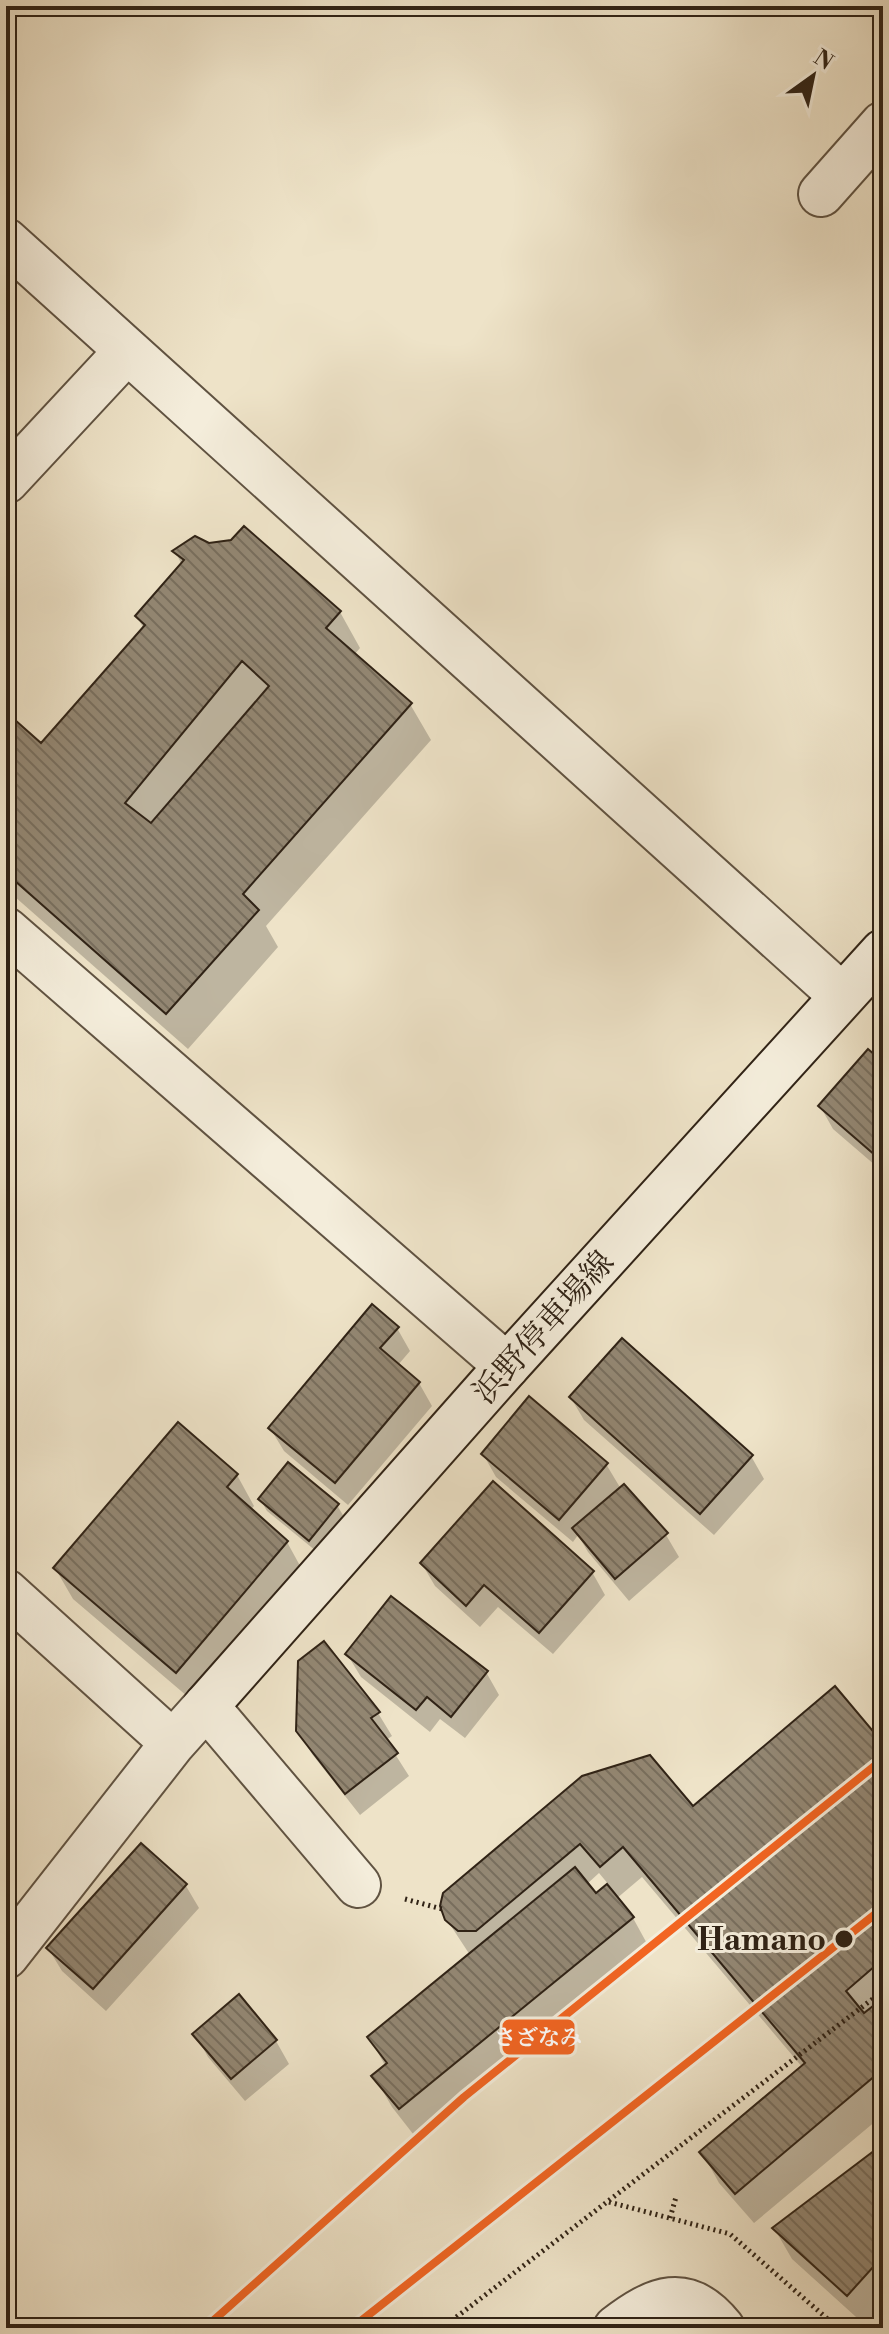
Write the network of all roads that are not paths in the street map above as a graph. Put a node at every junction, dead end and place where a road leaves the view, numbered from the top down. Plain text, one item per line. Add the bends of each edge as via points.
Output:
1 (883, 124) edge
2 (821, 194) dead end
3 (6, 241) edge
4 (127, 351) junction
5 (6, 481) edge
6 (6, 930) edge
7 (883, 952) edge
8 (842, 996) junction
9 (507, 1366) junction
10 (6, 1592) edge
11 (206, 1706) junction
12 (173, 1743) junction
13 (358, 1885) dead end
14 (6, 1956) edge
15 (616, 2328) edge
16 (722, 2328) edge

1 - 2 street
3 - 4 street
4 - 5 street
4 - 8 street
6 - 9 street
7 - 8 street, 浜野停車場線
8 - 9 street, 浜野停車場線
9 - 11 street, 浜野停車場線
10 - 12 street
11 - 12 street, 浜野停車場線
11 - 13 street
12 - 14 street, 浜野停車場線
15 - 16 street via 658,2300 686,2302 710,2313

